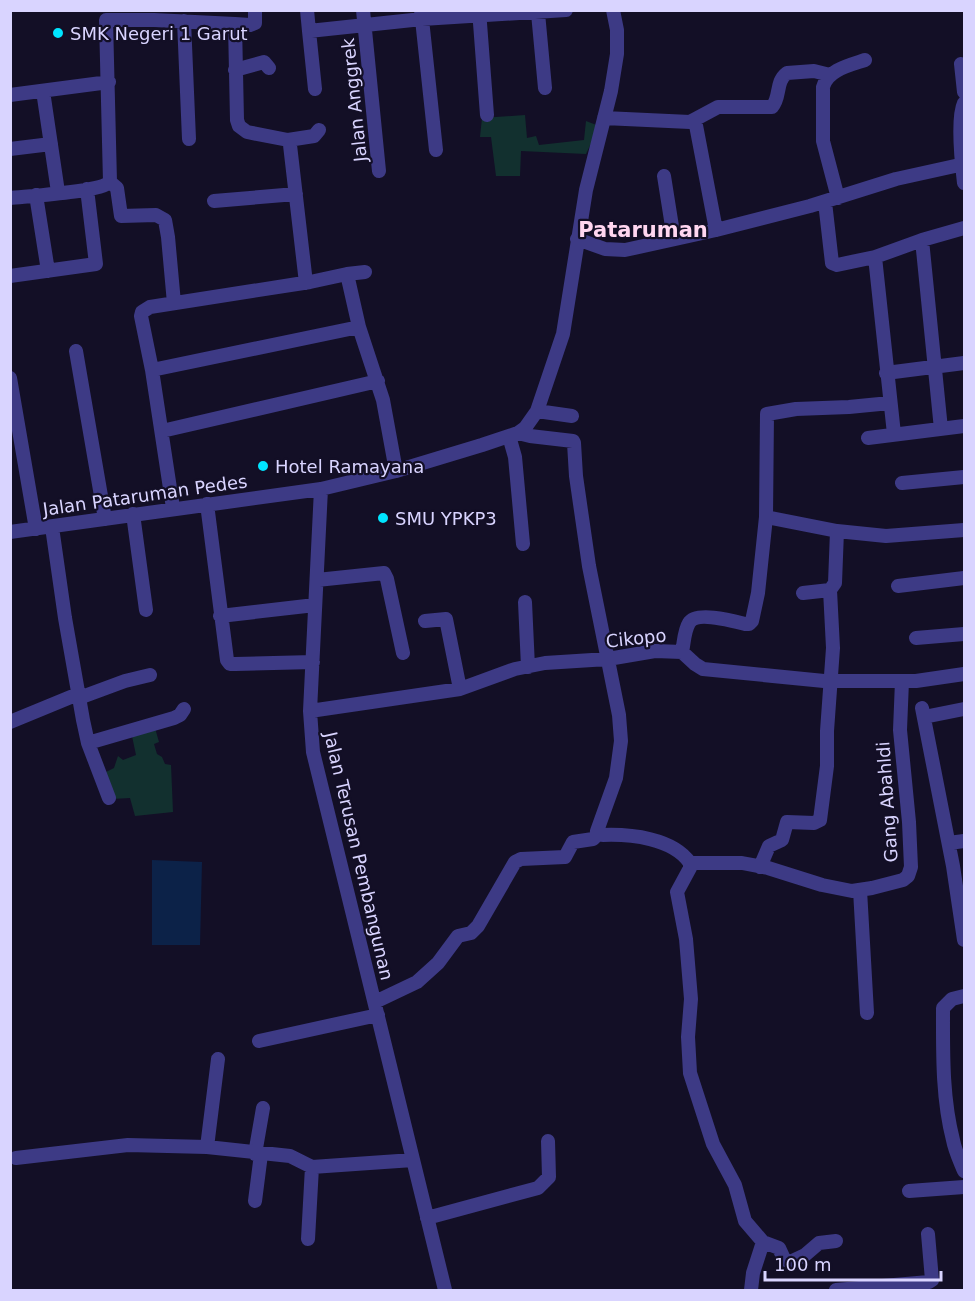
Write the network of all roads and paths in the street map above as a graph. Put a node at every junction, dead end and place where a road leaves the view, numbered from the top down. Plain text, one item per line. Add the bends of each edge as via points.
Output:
1 (255, 10) edge
2 (307, 10) edge
3 (363, 10) edge
4 (566, 10) edge
5 (613, 10) edge
6 (479, 13) edge
7 (538, 13) junction
8 (105, 15) edge
9 (422, 15) edge
10 (203, 16) edge
11 (184, 21) junction
12 (235, 24) junction
13 (365, 26) junction
14 (309, 31) junction
15 (865, 60) dead end
16 (961, 64) dead end
17 (270, 68) dead end
18 (235, 70) junction
19 (830, 75) junction
20 (109, 82) junction
21 (545, 88) dead end
22 (315, 89) dead end
23 (43, 91) junction
24 (964, 92) edge
25 (10, 95) edge
26 (964, 104) edge
27 (487, 115) dead end
28 (604, 118) junction
29 (695, 120) junction
30 (319, 130) dead end
31 (189, 139) dead end
32 (288, 140) junction
33 (51, 144) junction
34 (10, 149) edge
35 (436, 150) dead end
36 (963, 164) edge
37 (379, 171) dead end
38 (664, 176) dead end
39 (110, 182) junction
40 (964, 183) edge
41 (87, 189) junction
42 (58, 192) junction
43 (296, 194) junction
44 (36, 195) junction
45 (10, 198) edge
46 (831, 200) junction
47 (214, 201) dead end
48 (964, 228) edge
49 (716, 230) junction
50 (577, 239) junction
51 (674, 240) junction
52 (922, 240) junction
53 (875, 257) junction
54 (48, 271) junction
55 (365, 272) dead end
56 (347, 274) junction
57 (10, 276) edge
58 (306, 283) junction
59 (174, 303) junction
60 (359, 327) junction
61 (76, 351) dead end
62 (964, 363) edge
63 (936, 368) junction
64 (152, 370) junction
65 (886, 374) junction
66 (10, 378) edge
67 (378, 381) junction
68 (890, 403) junction
69 (537, 411) junction
70 (572, 416) dead end
71 (964, 426) edge
72 (941, 429) junction
73 (162, 431) junction
74 (514, 434) junction
75 (894, 434) junction
76 (868, 438) dead end
77 (396, 471) junction
78 (964, 477) edge
79 (902, 483) dead end
80 (321, 489) junction
81 (207, 504) junction
82 (173, 508) junction
83 (134, 514) junction
84 (766, 517) junction
85 (105, 519) junction
86 (52, 527) junction
87 (36, 529) junction
88 (964, 530) edge
89 (10, 531) edge
90 (837, 531) junction
91 (523, 544) dead end
92 (964, 578) edge
93 (317, 580) junction
94 (898, 586) dead end
95 (830, 590) junction
96 (802, 593) dead end
97 (525, 602) dead end
98 (315, 605) junction
99 (146, 610) dead end
100 (220, 616) junction
101 (425, 621) dead end
102 (964, 634) edge
103 (916, 638) dead end
104 (682, 652) junction
105 (403, 653) dead end
106 (608, 659) junction
107 (313, 662) junction
108 (528, 667) junction
109 (964, 674) edge
110 (150, 675) dead end
111 (830, 681) junction
112 (902, 681) junction
113 (460, 689) junction
114 (79, 696) junction
115 (184, 709) dead end
116 (964, 709) edge
117 (310, 711) junction
118 (10, 722) edge
119 (88, 742) junction
120 (109, 798) dead end
121 (598, 834) junction
122 (964, 841) edge
123 (955, 850) edge
124 (690, 863) junction
125 (760, 867) junction
126 (860, 890) junction
127 (964, 940) edge
128 (964, 996) edge
129 (376, 1008) junction
130 (867, 1013) dead end
131 (259, 1041) dead end
132 (218, 1059) dead end
133 (263, 1108) dead end
134 (548, 1142) dead end
135 (207, 1147) junction
136 (258, 1154) junction
137 (15, 1158) dead end
138 (413, 1160) junction
139 (312, 1167) junction
140 (964, 1171) edge
141 (964, 1187) edge
142 (909, 1191) dead end
143 (255, 1201) dead end
144 (427, 1218) junction
145 (928, 1234) dead end
146 (308, 1239) dead end
147 (836, 1241) dead end
148 (763, 1242) junction
149 (880, 1288) edge
150 (445, 1290) edge
151 (751, 1290) edge
152 (836, 1290) edge

1 - 12 street via 255,23
2 - 14 street
3 - 13 street, Jalan Anggrek
4 - 7 street
5 - 28 street via 617,54
6 - 7 street
6 - 9 street
6 - 27 street
7 - 21 street
8 - 11 street
8 - 20 street
9 - 13 street
9 - 35 street
10 - 11 street
10 - 12 street
11 - 31 street
12 - 18 street
13 - 14 street
13 - 37 street, Jalan Anggrek
14 - 22 street
15 - 19 street
16 - 24 street
17 - 18 street via 264,62
18 - 32 street via 239,126 246,132
19 - 29 street via 814,71 787,73 780,81 772,107 718,107
19 - 46 street via 823,87 822,141
20 - 23 street
20 - 39 street
23 - 25 street
23 - 33 street
26 - 36 street
28 - 29 street via 682,123
28 - 50 street
29 - 49 street
30 - 32 street via 314,136
32 - 43 street
33 - 34 street
33 - 42 street
36 - 40 street
36 - 46 street via 896,179
38 - 51 street
39 - 41 street
39 - 59 street via 117,188 121,216 156,215 165,220
41 - 42 street
41 - 54 street via 96,264
42 - 44 street
43 - 47 street
43 - 58 street
44 - 45 street
44 - 54 street
46 - 49 street
46 - 53 street via 832,262 840,265
48 - 52 street
49 - 51 street
50 - 51 street via 605,249 624,250
50 - 69 street via 563,334
52 - 53 street
52 - 63 street
53 - 65 street
54 - 57 street
55 - 56 street
56 - 58 street
56 - 60 street
58 - 59 street
59 - 64 street via 142,312
60 - 64 street
60 - 67 street
61 - 85 street
62 - 63 street
63 - 65 street
63 - 72 street
64 - 73 street
65 - 68 street
66 - 87 street
67 - 73 street
67 - 77 street
68 - 75 street
68 - 84 street via 767,414
69 - 70 street
69 - 74 street
71 - 72 street
72 - 75 street
73 - 82 street
74 - 77 street
74 - 91 street
74 - 106 street via 574,443 589,566
75 - 76 street
77 - 80 street
78 - 79 street
80 - 81 street, Jalan Pataruman Pedes
80 - 93 street, Jalan Terusan Pembangunan
81 - 82 street, Jalan Pataruman Pedes
81 - 100 street
82 - 83 street, Jalan Pataruman Pedes
83 - 85 street, Jalan Pataruman Pedes
83 - 99 street
84 - 90 street
84 - 104 street via 752,621 746,624 695,618 690,621
85 - 86 street, Jalan Pataruman Pedes
86 - 87 street, Jalan Pataruman Pedes
86 - 114 street
87 - 89 street, Jalan Pataruman Pedes
88 - 90 street via 886,537
90 - 95 street via 836,578
92 - 94 street
93 - 98 street, Jalan Terusan Pembangunan
93 - 105 street via 384,573
95 - 96 street
95 - 111 street via 834,629
97 - 108 street
98 - 100 street
98 - 107 street, Jalan Terusan Pembangunan
100 - 107 street via 230,664
101 - 113 street via 446,619
102 - 103 street
104 - 106 street, Cikopo via 655,651
104 - 111 street, Cikopo via 704,669
106 - 108 street, Cikopo
106 - 121 street via 621,741 616,778
107 - 117 street, Jalan Terusan Pembangunan
108 - 113 street, Cikopo
109 - 112 street, Cikopo
110 - 114 street
111 - 112 street, Cikopo
111 - 125 street via 827,765 820,820 787,822 782,840 769,846
112 - 126 street, Gang Abahldi via 900,730 911,867 903,880
113 - 117 street, Cikopo
114 - 118 street
114 - 119 street
115 - 119 street via 174,718
116 - 123 street via 923,713
117 - 129 street, Jalan Terusan Pembangunan via 314,752
119 - 120 street
121 - 124 street via 647,838 675,850
121 - 129 street via 573,842 565,857 515,862 473,932 458,936 438,963 417,982
122 - 123 street
123 - 127 street
124 - 125 street, Gang Abahldi
124 - 148 street via 677,892 687,939 690,1073 713,1144 735,1185 746,1221
125 - 126 street, Gang Abahldi via 822,885
126 - 130 street
128 - 140 street via 952,999 943,1008 943,1066 949,1119
129 - 131 street
129 - 138 street, Jalan Terusan Pembangunan
132 - 135 street
133 - 136 street
134 - 144 street via 549,1177 538,1188
135 - 136 street
135 - 137 street via 128,1145
136 - 139 street via 290,1156
136 - 143 street
138 - 139 street
138 - 144 street, Jalan Terusan Pembangunan
139 - 146 street
141 - 142 street
144 - 150 street, Jalan Terusan Pembangunan
145 - 149 street via 932,1280
147 - 148 street via 819,1243 790,1262 779,1248
148 - 151 street
149 - 152 street

